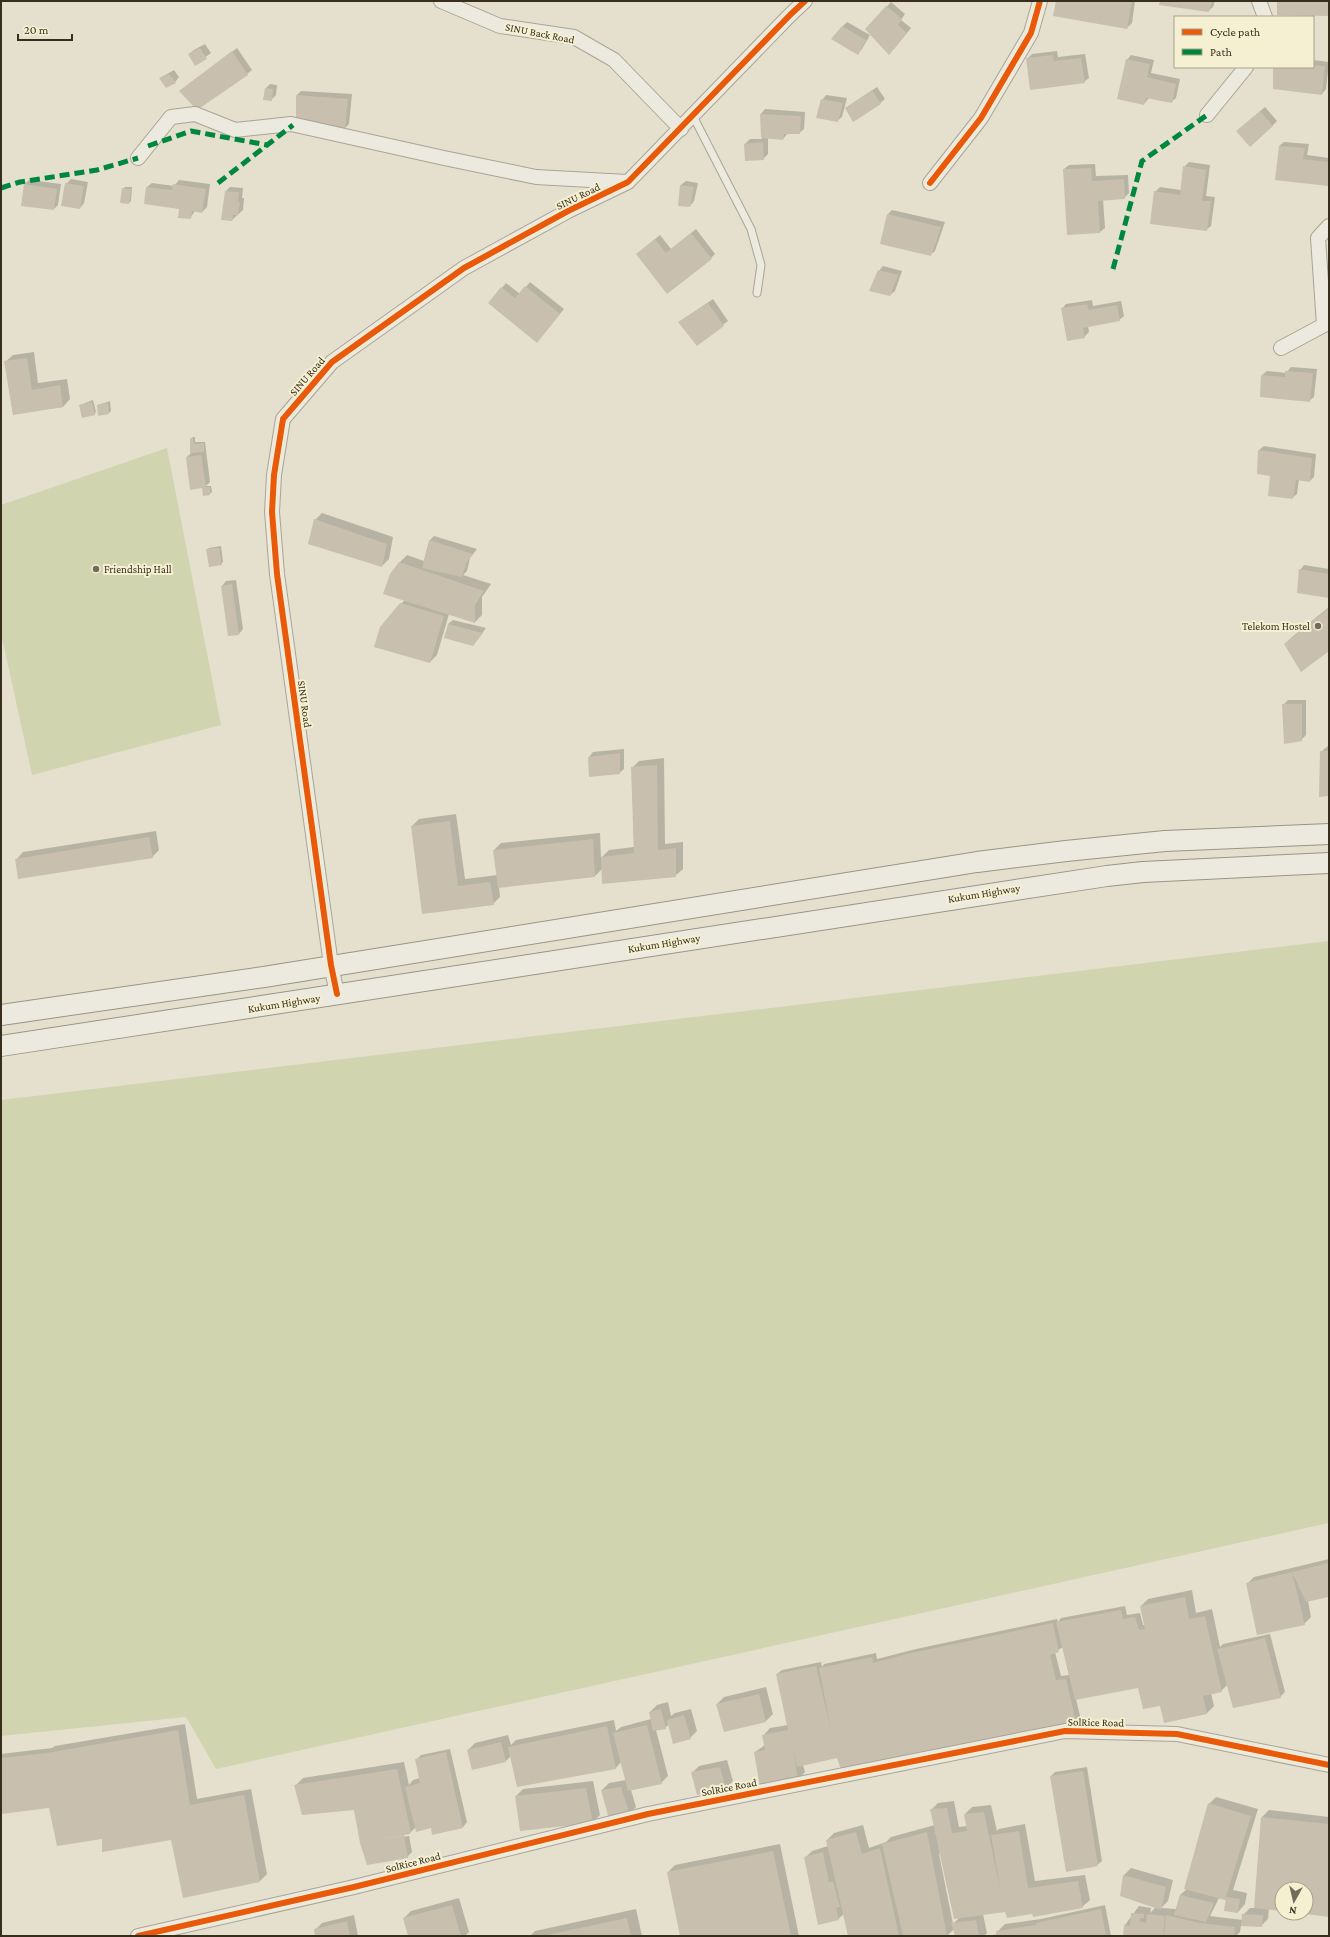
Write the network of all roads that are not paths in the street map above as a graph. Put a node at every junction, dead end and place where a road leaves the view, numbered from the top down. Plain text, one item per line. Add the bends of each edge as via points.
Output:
1 (441, 1) edge
2 (805, 1) edge
3 (1040, 1) edge
4 (1259, 1) edge
5 (1265, 16) edge
6 (1245, 68) edge
7 (1207, 115) dead end
8 (693, 116) junction
9 (681, 128) junction
10 (138, 158) dead end
11 (628, 182) junction
12 (930, 183) dead end
13 (1329, 226) edge
14 (757, 293) dead end
15 (1281, 348) dead end
16 (1329, 834) edge
17 (1329, 863) edge
18 (331, 965) junction
19 (337, 994) junction
20 (1, 1015) edge
21 (1, 1046) edge
22 (1329, 1766) edge
23 (138, 1936) edge

1 - 9 street, SINU Back Road via 500,26 574,37 614,60
2 - 8 street, SINU Road
3 - 12 street via 1031,33 981,118
4 - 5 street
6 - 7 street
8 - 9 street, SINU Road
8 - 14 lane via 751,229 761,264
9 - 11 street, SINU Road
10 - 11 street via 171,117 195,114 235,130 291,124 536,177
11 - 18 street, SINU Road via 568,211 464,268 332,362 283,419 274,475 272,512 276,574
13 - 15 street via 1318,238 1324,325
16 - 18 main road via 1165,841 977,862
17 - 19 main road, Kukum Highway via 1107,876
18 - 19 street, SINU Road
18 - 20 main road
19 - 21 main road, Kukum Highway
22 - 23 street, SolRice Road via 1177,1734 1065,1730 648,1814

